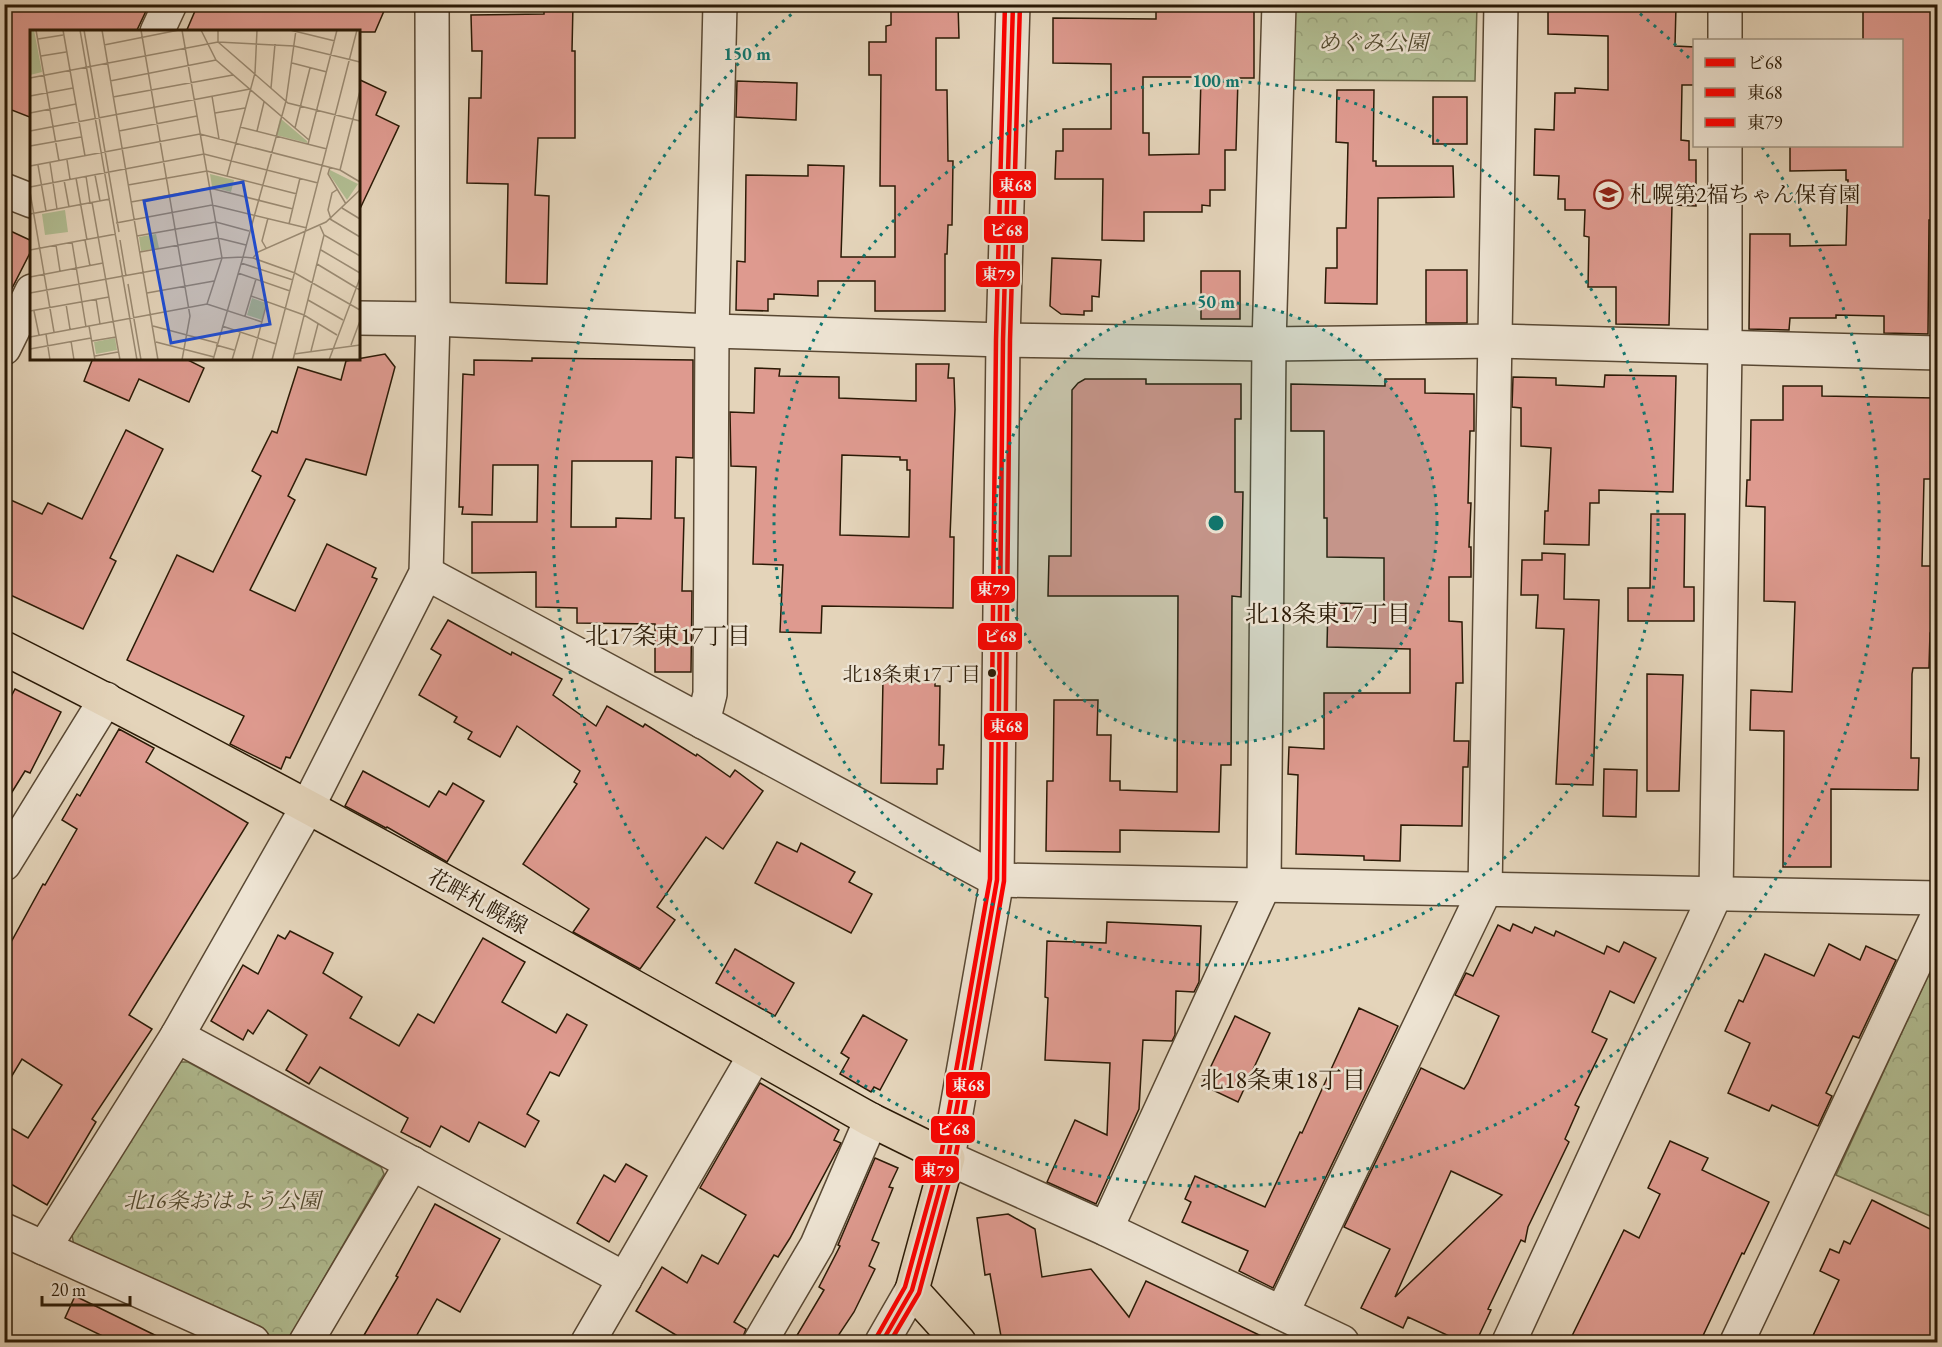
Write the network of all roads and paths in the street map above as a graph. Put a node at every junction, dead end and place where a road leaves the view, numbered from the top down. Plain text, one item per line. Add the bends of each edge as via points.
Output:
1 (170, 4) edge
2 (432, 4) edge
3 (720, 4) edge
4 (1013, 4) edge
5 (1279, 4) edge
6 (1501, 4) edge
7 (1725, 4) edge
8 (157, 30) edge
9 (1725, 39) edge
10 (1725, 147) edge
11 (4, 190) edge
12 (30, 200) edge
13 (30, 295) edge
14 (360, 318) edge
15 (433, 319) junction
16 (712, 331) junction
17 (1003, 339) junction
18 (1496, 341) junction
19 (1269, 344) junction
20 (4, 348) edge
21 (1725, 348) junction
22 (1938, 353) edge
23 (426, 573) junction
24 (4, 648) edge
25 (106, 699) junction
26 (703, 722) junction
27 (308, 806) junction
28 (4, 864) edge
29 (998, 880) junction
30 (1264, 885) junction
31 (1485, 890) junction
32 (1716, 893) junction
33 (1938, 898) edge
34 (1938, 915) edge
35 (177, 1036) junction
36 (755, 1055) junction
37 (871, 1120) junction
38 (948, 1158) junction
39 (412, 1164) junction
40 (1106, 1229) junction
41 (4, 1230) edge
42 (44, 1248) junction
43 (625, 1279) junction
44 (912, 1290) junction
45 (1282, 1313) junction
46 (253, 1342) edge
47 (306, 1342) edge
48 (588, 1342) edge
49 (760, 1342) edge
50 (882, 1342) edge
51 (959, 1342) edge
52 (1342, 1342) edge
53 (1509, 1342) edge
54 (1737, 1342) edge

1 - 8 street
2 - 15 street
3 - 16 street
4 - 17 street
5 - 19 street
6 - 18 street
7 - 9 street
10 - 21 street
11 - 12 street
13 - 20 street
14 - 15 street
15 - 16 street
15 - 23 street
16 - 17 street
16 - 26 street via 710,694
17 - 19 street
17 - 29 street
18 - 19 street
18 - 21 street
18 - 31 street
19 - 30 street
21 - 22 street
21 - 32 street
23 - 26 street
23 - 27 street
24 - 25 main road, 花畔札幌線
25 - 27 main road, 花畔札幌線
25 - 28 street
26 - 29 street
27 - 35 street
27 - 36 main road, 花畔札幌線
29 - 30 street
29 - 38 street
30 - 31 street
30 - 40 street
31 - 32 street
31 - 45 street
32 - 33 street
32 - 53 street
34 - 54 street
35 - 39 street
35 - 42 street
36 - 37 main road, 花畔札幌線
36 - 43 street
37 - 38 main road, 花畔札幌線
37 - 49 street via 817,1245
38 - 40 street
38 - 44 main road
39 - 43 street
39 - 47 street
40 - 45 street
41 - 42 street
42 - 46 street
43 - 48 street
44 - 50 street
44 - 51 main road
45 - 52 street

